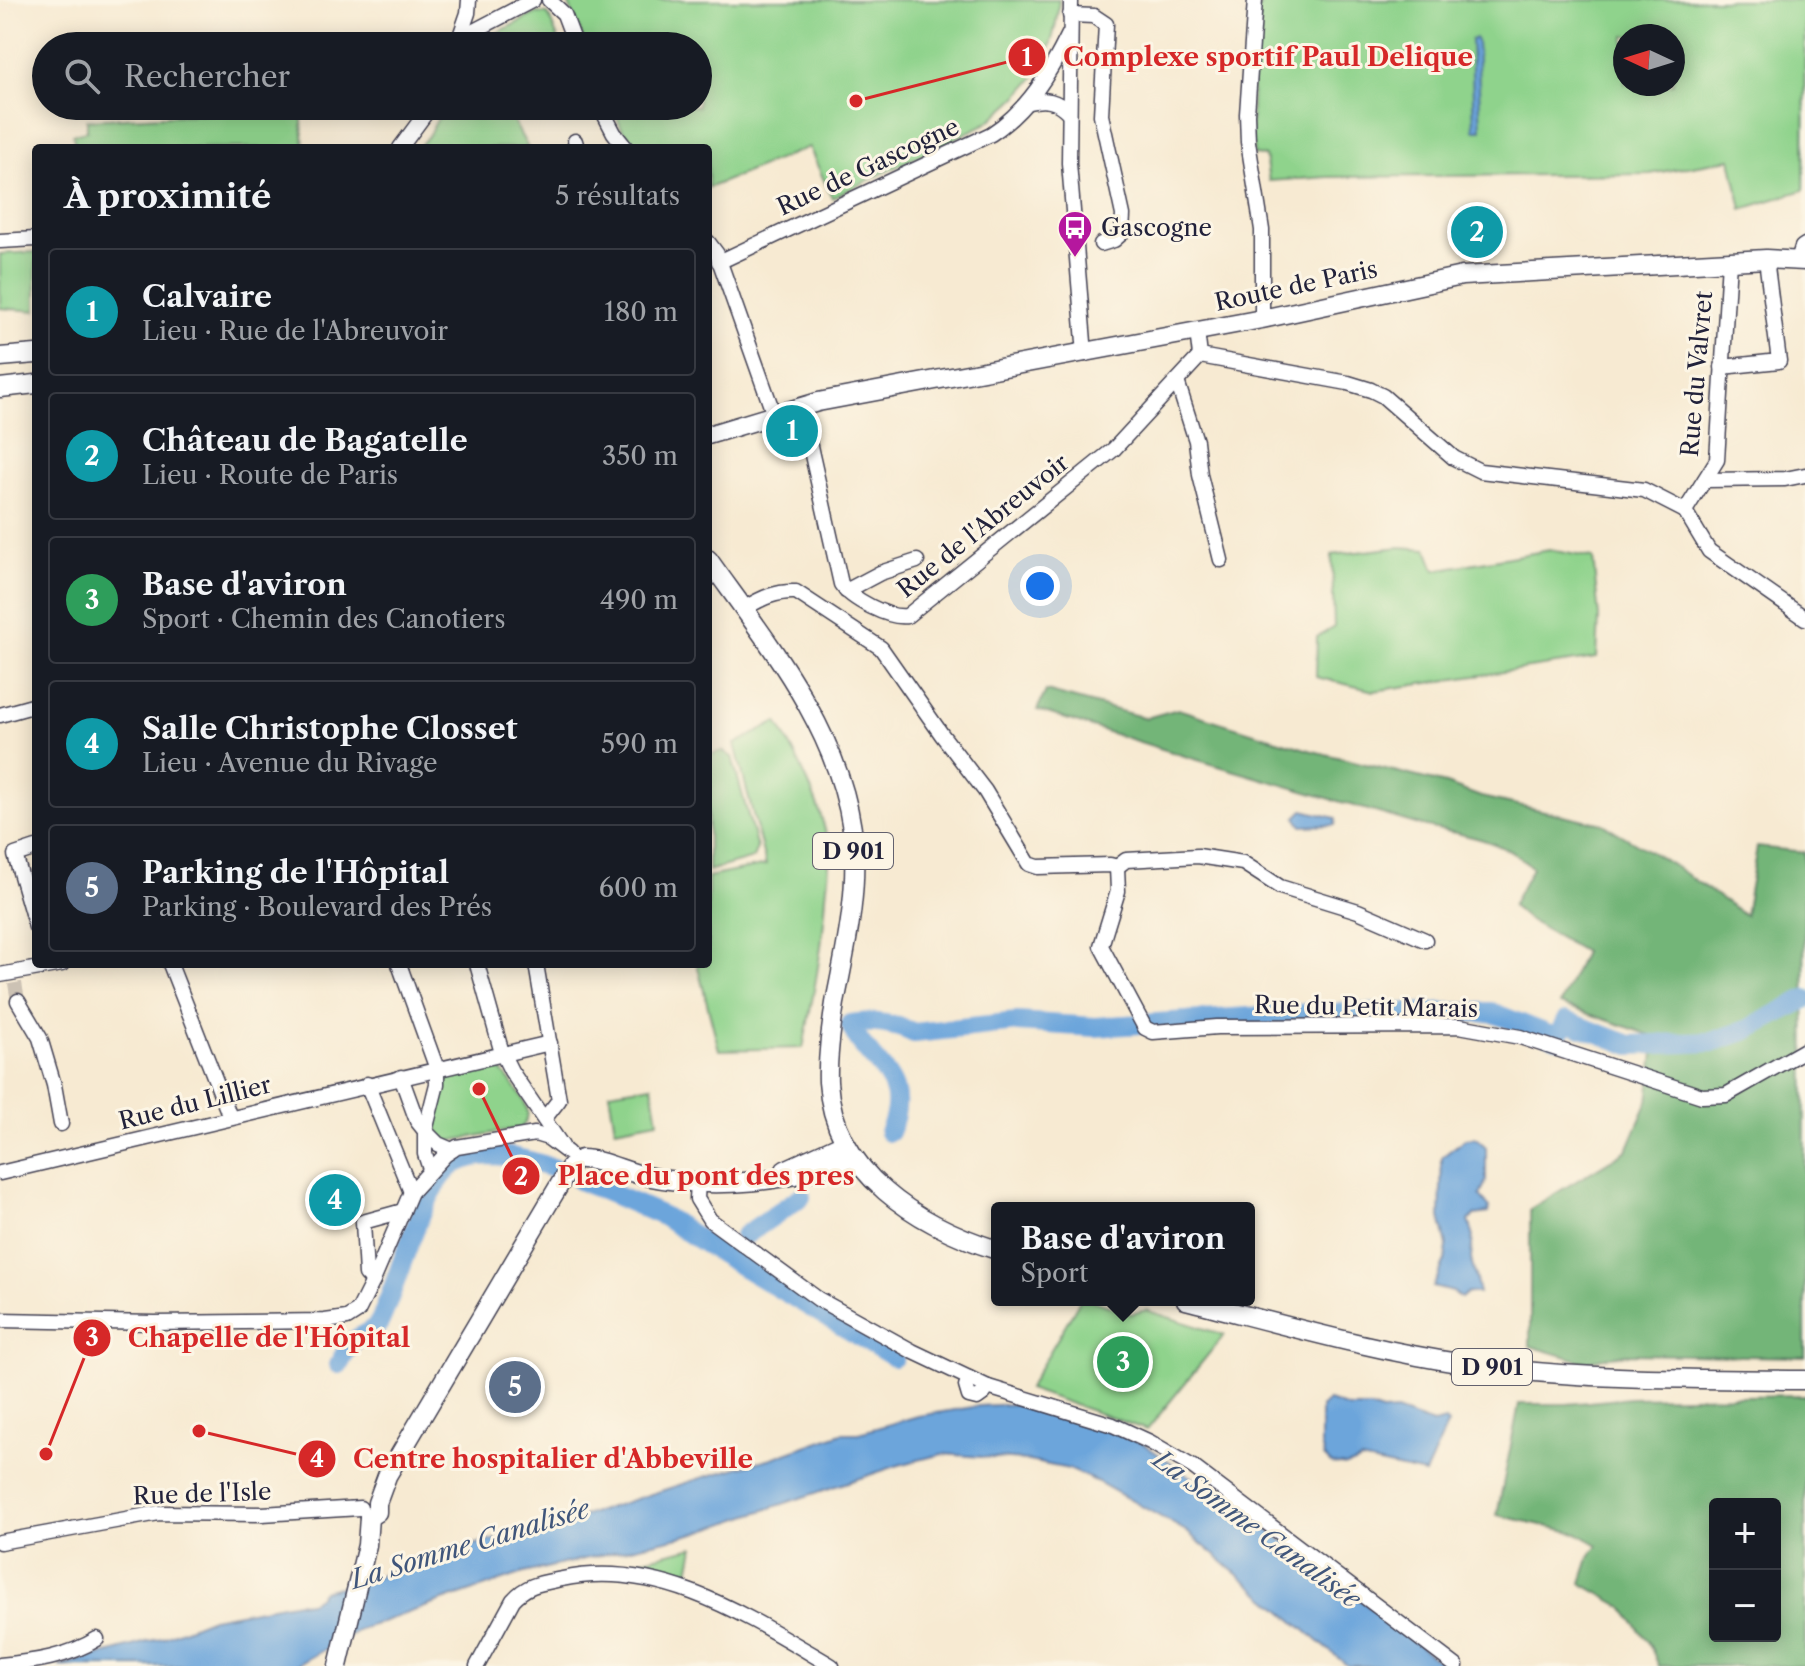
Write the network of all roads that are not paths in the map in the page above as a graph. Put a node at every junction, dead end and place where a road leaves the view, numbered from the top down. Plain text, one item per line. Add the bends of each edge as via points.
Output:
1 (533, 0) edge
2 (549, 0) edge
3 (1095, 0) edge
4 (1255, 0) edge
5 (469, 2) edge
6 (1070, 8) edge
7 (1094, 16) junction
8 (499, 18) junction
9 (461, 32) edge
10 (473, 32) edge
11 (571, 32) edge
12 (1069, 34) junction
13 (1029, 102) junction
14 (1069, 113) junction
15 (421, 120) edge
16 (607, 120) edge
17 (403, 144) edge
18 (623, 144) edge
19 (32, 239) edge
20 (0, 241) edge
21 (1101, 244) dead end
22 (712, 249) edge
23 (1803, 255) edge
24 (1766, 259) junction
25 (1729, 261) junction
26 (719, 262) junction
27 (1262, 319) junction
28 (1197, 331) junction
29 (32, 354) edge
30 (1085, 354) junction
31 (1200, 356) junction
32 (0, 357) edge
33 (1722, 367) junction
34 (1177, 381) junction
35 (32, 384) edge
36 (0, 388) edge
37 (801, 406) junction
38 (774, 415) junction
39 (712, 434) edge
40 (1805, 475) edge
41 (1705, 480) junction
42 (1685, 511) junction
43 (1221, 560) dead end
44 (917, 561) dead end
45 (712, 565) edge
46 (846, 591) junction
47 (745, 608) junction
48 (1805, 618) edge
49 (32, 706) edge
50 (0, 715) edge
51 (32, 849) edge
52 (1117, 867) junction
53 (32, 899) edge
54 (1425, 940) dead end
55 (38, 968) edge
56 (172, 968) edge
57 (400, 968) edge
58 (478, 968) edge
59 (537, 968) edge
60 (9, 977) edge
61 (18, 1001) tunnel mouth
62 (550, 1043) junction
63 (1805, 1050) edge
64 (502, 1053) junction
65 (437, 1069) junction
66 (401, 1077) junction
67 (367, 1084) junction
68 (832, 1108) junction
69 (541, 1112) junction
70 (230, 1117) junction
71 (61, 1124) dead end
72 (425, 1131) junction
73 (527, 1134) junction
74 (452, 1150) junction
75 (849, 1150) junction
76 (571, 1157) junction
77 (811, 1157) junction
78 (430, 1169) junction
79 (0, 1173) edge
80 (771, 1177) junction
81 (698, 1182) junction
82 (411, 1192) junction
83 (403, 1211) junction
84 (991, 1248) edge
85 (373, 1281) junction
86 (1210, 1306) edge
87 (0, 1320) edge
88 (1805, 1380) edge
89 (368, 1507) junction
90 (0, 1542) edge
91 (97, 1639) dead end
92 (338, 1663) edge
93 (0, 1665) edge
94 (477, 1666) edge
95 (832, 1666) edge
96 (1456, 1666) edge

1 - 8 street
2 - 11 street via 564,14
3 - 7 street
4 - 27 street via 1247,114 1262,230
5 - 8 street
5 - 9 street
6 - 7 street
6 - 12 street
7 - 21 street via 1106,24 1101,115 1123,215 1122,233
8 - 10 street
12 - 13 street, Rue de Gascogne
12 - 14 street
13 - 14 street via 1051,100
13 - 26 street, Rue de Gascogne via 991,134
14 - 30 street via 1071,211
15 - 17 street
16 - 18 street
19 - 20 street
22 - 26 street
23 - 24 main road, Route de Paris
24 - 25 main road, Route de Paris
24 - 33 street via 1779,361
25 - 27 main road, Route de Paris via 1462,276
25 - 33 street, Rue du Valvret
26 - 38 street
27 - 28 main road, Route de Paris
28 - 30 main road, Route de Paris
28 - 31 street
29 - 32 main road
30 - 37 main road, Route de Paris
31 - 34 street, Rue de l'Abreuvoir
31 - 42 street via 1371,390 1454,458 1480,471 1644,490
33 - 41 street, Rue du Valvret via 1717,460
34 - 43 street via 1196,441
34 - 46 street, Rue de l'Abreuvoir via 1114,449 907,616 876,608
35 - 36 main road
37 - 38 main road, Route de Paris
37 - 46 street
38 - 39 main road, Route de Paris
40 - 41 street
41 - 42 street, Rue du Valvret
42 - 48 street via 1709,551
44 - 46 street
45 - 47 main road, D 901
47 - 52 street via 764,596 796,592 881,648 985,791 1029,864
47 - 68 main road, D 901 via 826,741 852,830 852,897 829,1052
49 - 50 street
51 - 53 street via 15,855
52 - 54 street via 1126,860 1198,856 1243,863 1280,887 1358,911
52 - 63 street, Rue du Petit Marais via 1118,891 1101,946 1153,1032 1459,1026 1520,1037 1702,1096 1726,1095
55 - 60 street
56 - 70 street
57 - 65 street
58 - 64 street
59 - 62 street
61 - 71 street via 40,1038
62 - 64 street, Rue du Lillier
62 - 69 street via 559,1100
64 - 65 street, Rue du Lillier
64 - 69 street
65 - 66 street, Rue du Lillier
65 - 72 street
66 - 67 street, Rue du Lillier
66 - 72 street
67 - 70 street, Rue du Lillier
67 - 82 street
68 - 75 main road, D 901
68 - 77 main road
69 - 73 street
69 - 76 street
70 - 79 street, Rue du Lillier
72 - 74 street
72 - 78 street
73 - 74 street
73 - 76 street via 548,1138
74 - 78 street
75 - 77 main road
75 - 80 main road via 811,1172
75 - 84 main road, D 901 via 871,1179 912,1212
76 - 81 main road via 648,1177
76 - 89 main road
77 - 80 main road
78 - 82 street
80 - 81 main road
81 - 96 street via 697,1199 710,1220 818,1299 988,1387 1113,1425 1150,1442 1193,1467
82 - 83 street
83 - 85 street
83 - 85 street via 363,1222 366,1274
85 - 87 street via 358,1311 325,1321
86 - 88 main road, D 901 via 1364,1345 1473,1365 1590,1375
89 - 90 street, Rue de l'Isle via 159,1513
89 - 92 main road via 369,1531
91 - 93 street via 39,1661
94 - 95 street via 520,1591 532,1584 603,1573 682,1587

